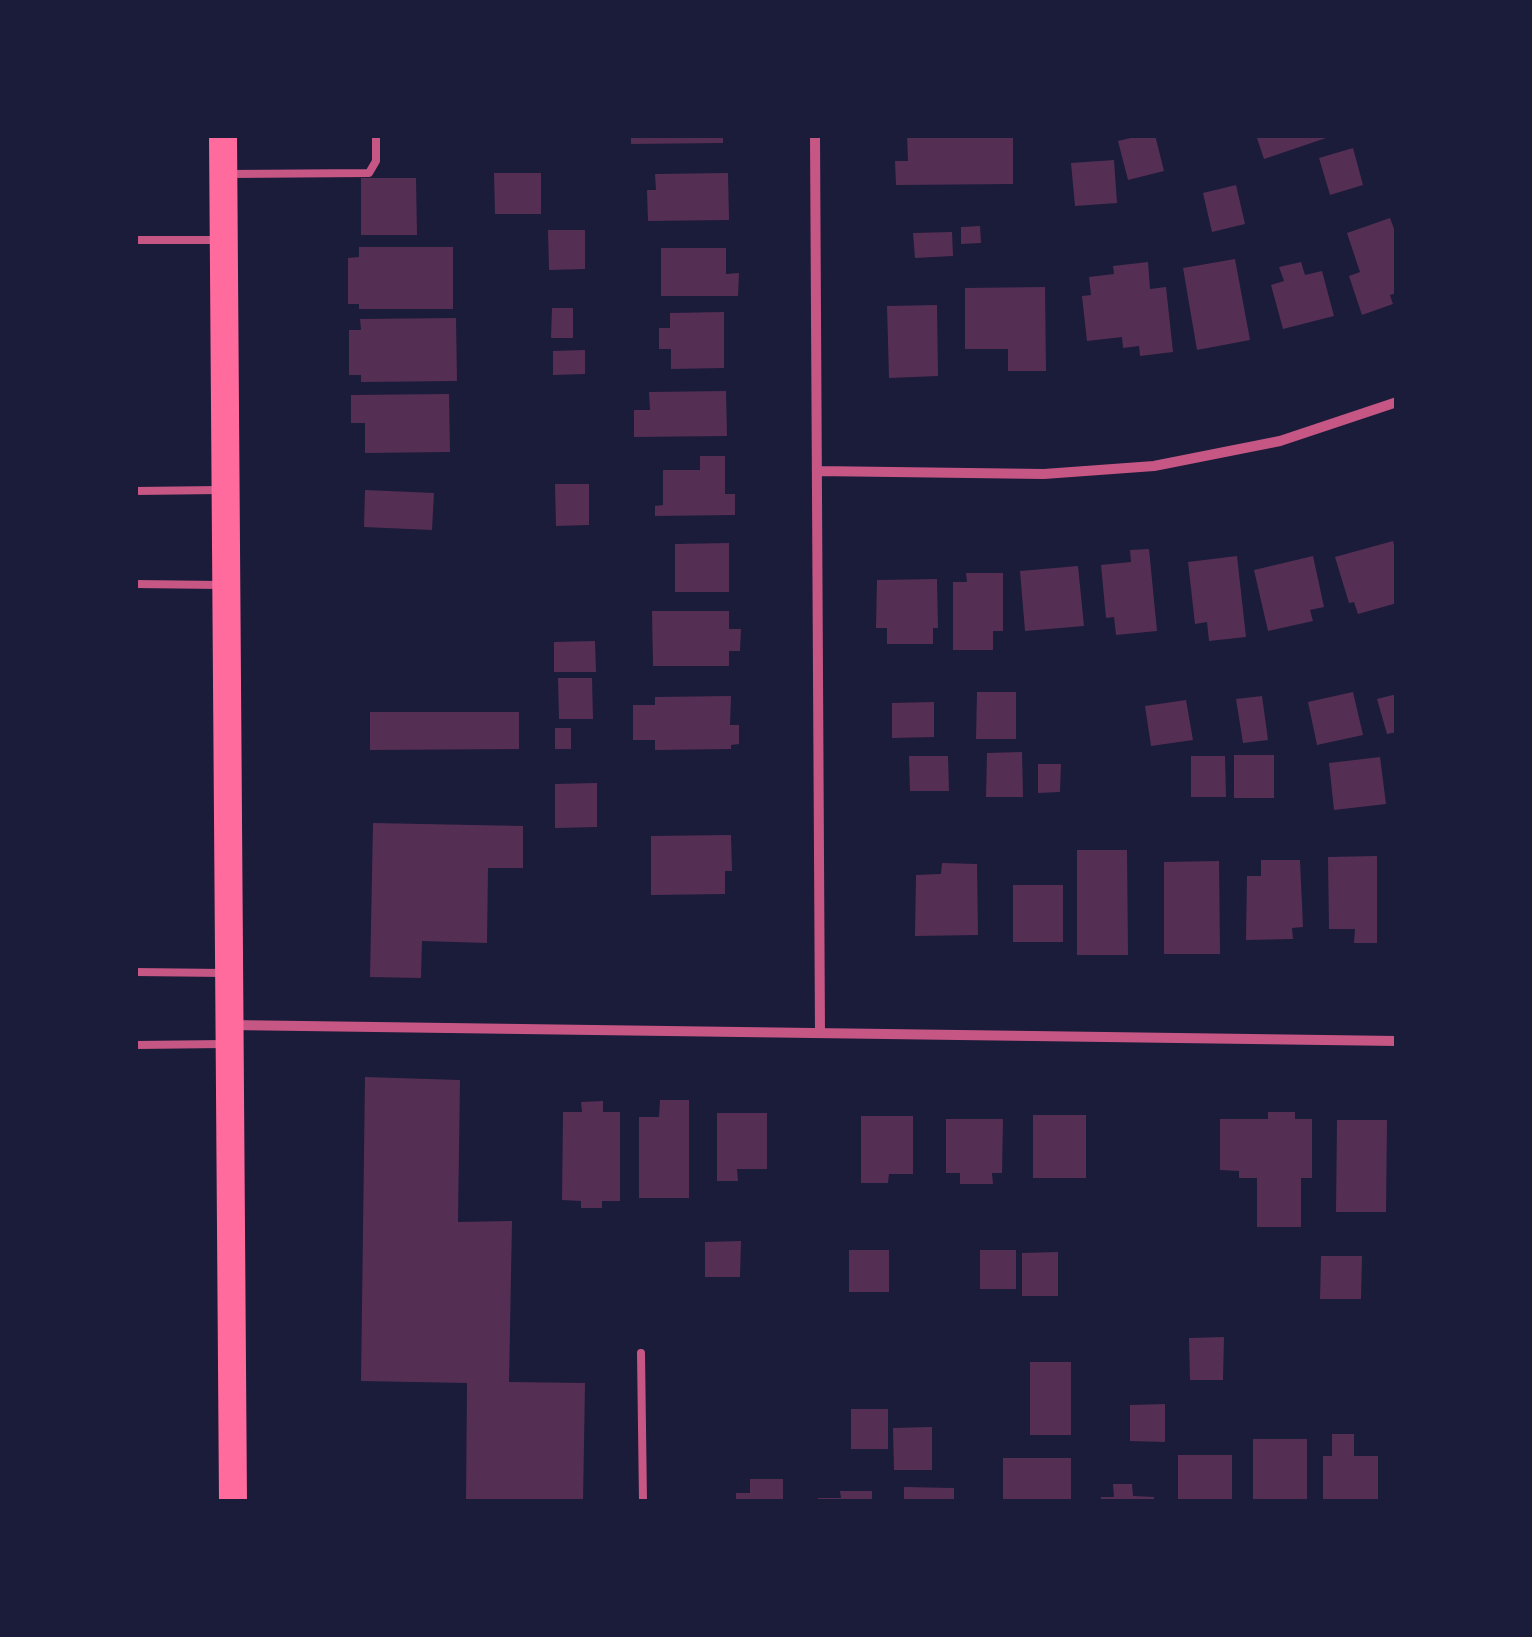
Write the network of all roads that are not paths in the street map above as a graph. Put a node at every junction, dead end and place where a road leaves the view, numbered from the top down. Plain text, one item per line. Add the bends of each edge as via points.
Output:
1 (222, 135) edge
2 (376, 135) edge
3 (816, 135) edge
4 (223, 174) junction
5 (135, 240) edge
6 (223, 240) junction
7 (1397, 402) edge
8 (817, 472) junction
9 (224, 490) junction
10 (135, 491) edge
11 (135, 584) edge
12 (225, 585) junction
13 (135, 972) edge
14 (228, 974) junction
15 (228, 1034) junction
16 (820, 1034) junction
17 (1397, 1041) edge
18 (135, 1044) edge
19 (641, 1353) dead end
20 (233, 1502) edge
21 (643, 1502) edge

1 - 4 highway
2 - 4 lane via 369,172
3 - 8 street
4 - 6 highway
5 - 6 lane
6 - 9 highway
7 - 8 street via 1268,444 1141,467 1025,474
8 - 16 street
9 - 10 lane
9 - 12 highway
11 - 12 lane
12 - 14 highway
13 - 14 lane
14 - 15 highway
15 - 16 street
15 - 18 lane
15 - 20 highway
16 - 17 street
19 - 21 lane

